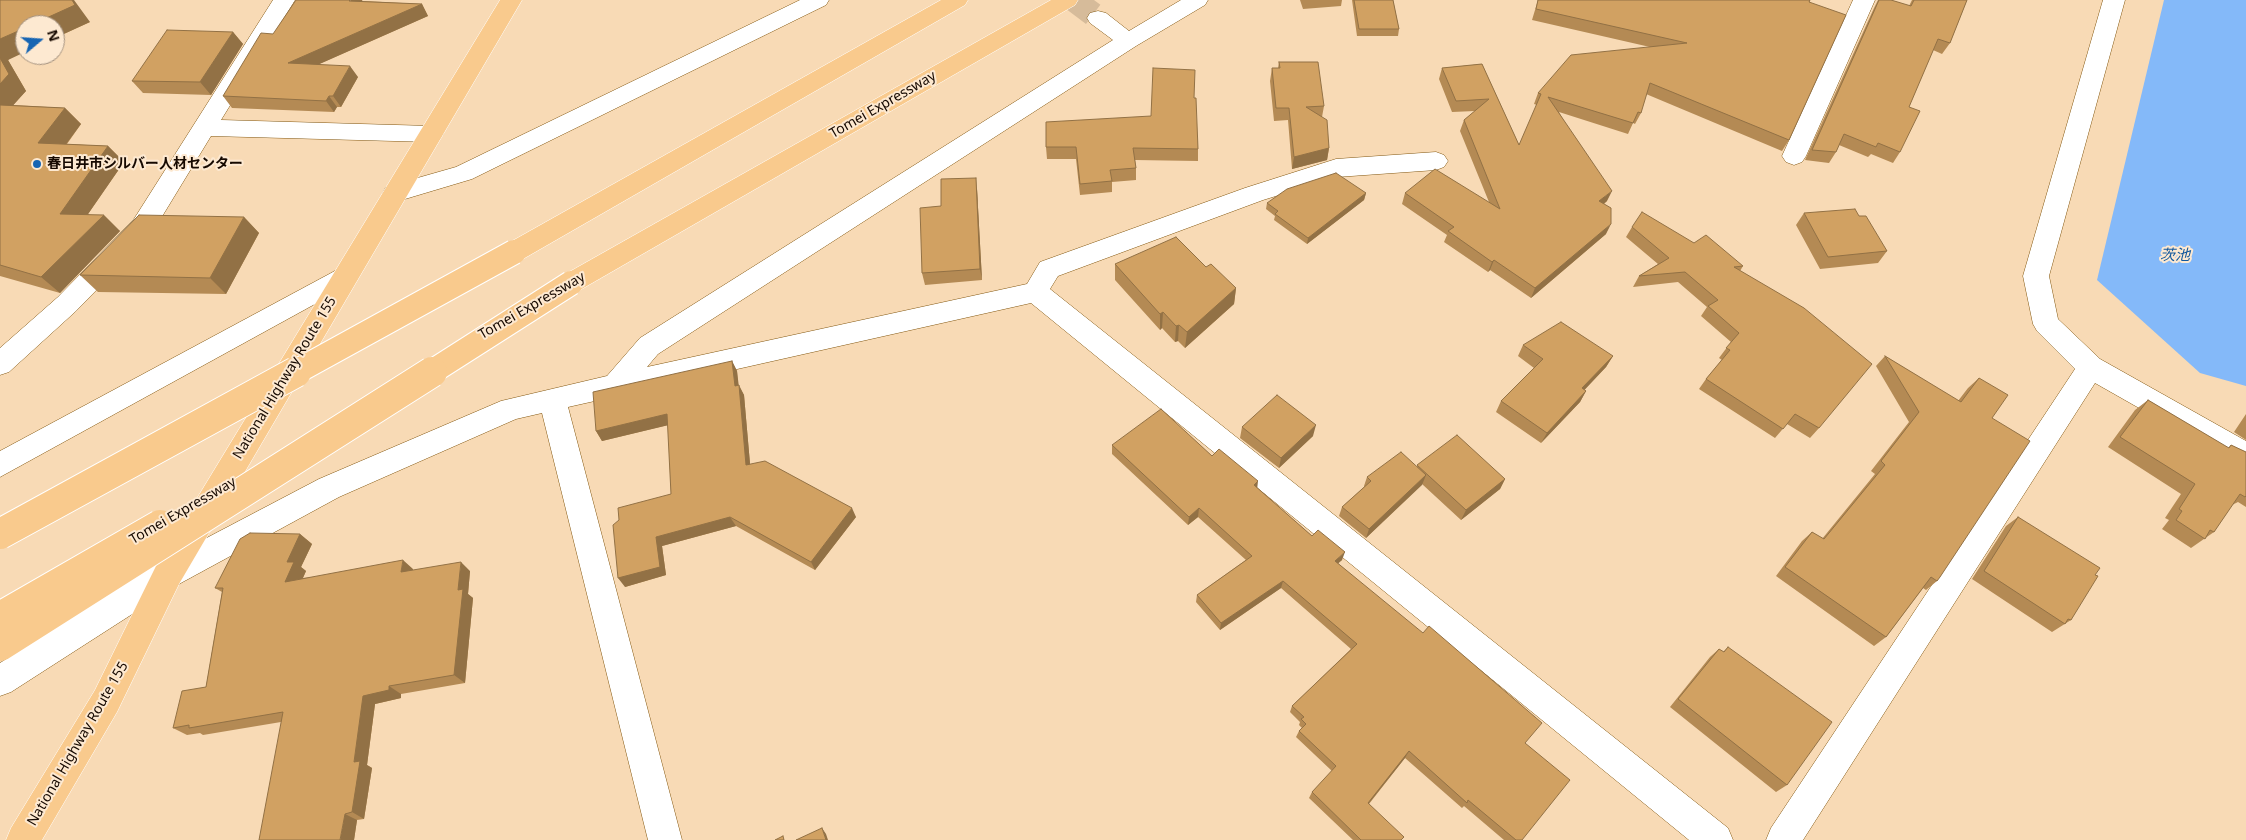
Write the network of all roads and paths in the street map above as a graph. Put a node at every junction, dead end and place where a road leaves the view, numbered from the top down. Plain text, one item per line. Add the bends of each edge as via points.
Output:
1 (284, 0) edge
2 (511, 0) edge
3 (818, 0) edge
4 (957, 0) edge
5 (1067, 0) edge
6 (1197, 0) edge
7 (1864, 0) edge
8 (2114, 0) edge
9 (1098, 18) tunnel mouth
10 (1128, 41) junction
11 (204, 128) junction
12 (431, 134) junction
13 (1794, 156) dead end
14 (1436, 161) dead end
15 (395, 193) junction
16 (346, 275) junction
17 (571, 283) junction
18 (1035, 292) junction
19 (0, 364) edge
20 (2091, 367) junction
21 (616, 384) junction
22 (552, 399) junction
23 (2246, 455) edge
24 (0, 465) edge
25 (0, 534) edge
26 (168, 574) junction
27 (0, 617) edge
28 (0, 646) edge
29 (0, 682) edge
30 (23, 840) edge
31 (665, 840) edge
32 (1716, 840) edge
33 (1783, 840) edge

1 - 11 street
2 - 12 highway, National Highway Route 155
3 - 15 street via 464,174
4 - 25 highway, bridge via 514,252
5 - 17 highway, Tomei Expressway
6 - 10 street
7 - 13 street
8 - 20 street via 2036,276 2046,324
9 - 10 street
10 - 21 street via 649,346
11 - 12 street
11 - 19 street via 143,226 67,304
12 - 15 highway, National Highway Route 155
14 - 18 street via 1336,168 1254,194 1049,268
15 - 16 highway, National Highway Route 155
16 - 24 street
16 - 26 highway, National Highway Route 155
17 - 27 highway, Tomei Expressway, bridge
17 - 28 highway, bridge
18 - 21 street
18 - 32 street
20 - 23 street
20 - 33 street
21 - 22 street
22 - 26 street via 512,409 329,488
22 - 31 street
26 - 29 street
26 - 30 highway, National Highway Route 155 via 106,701

